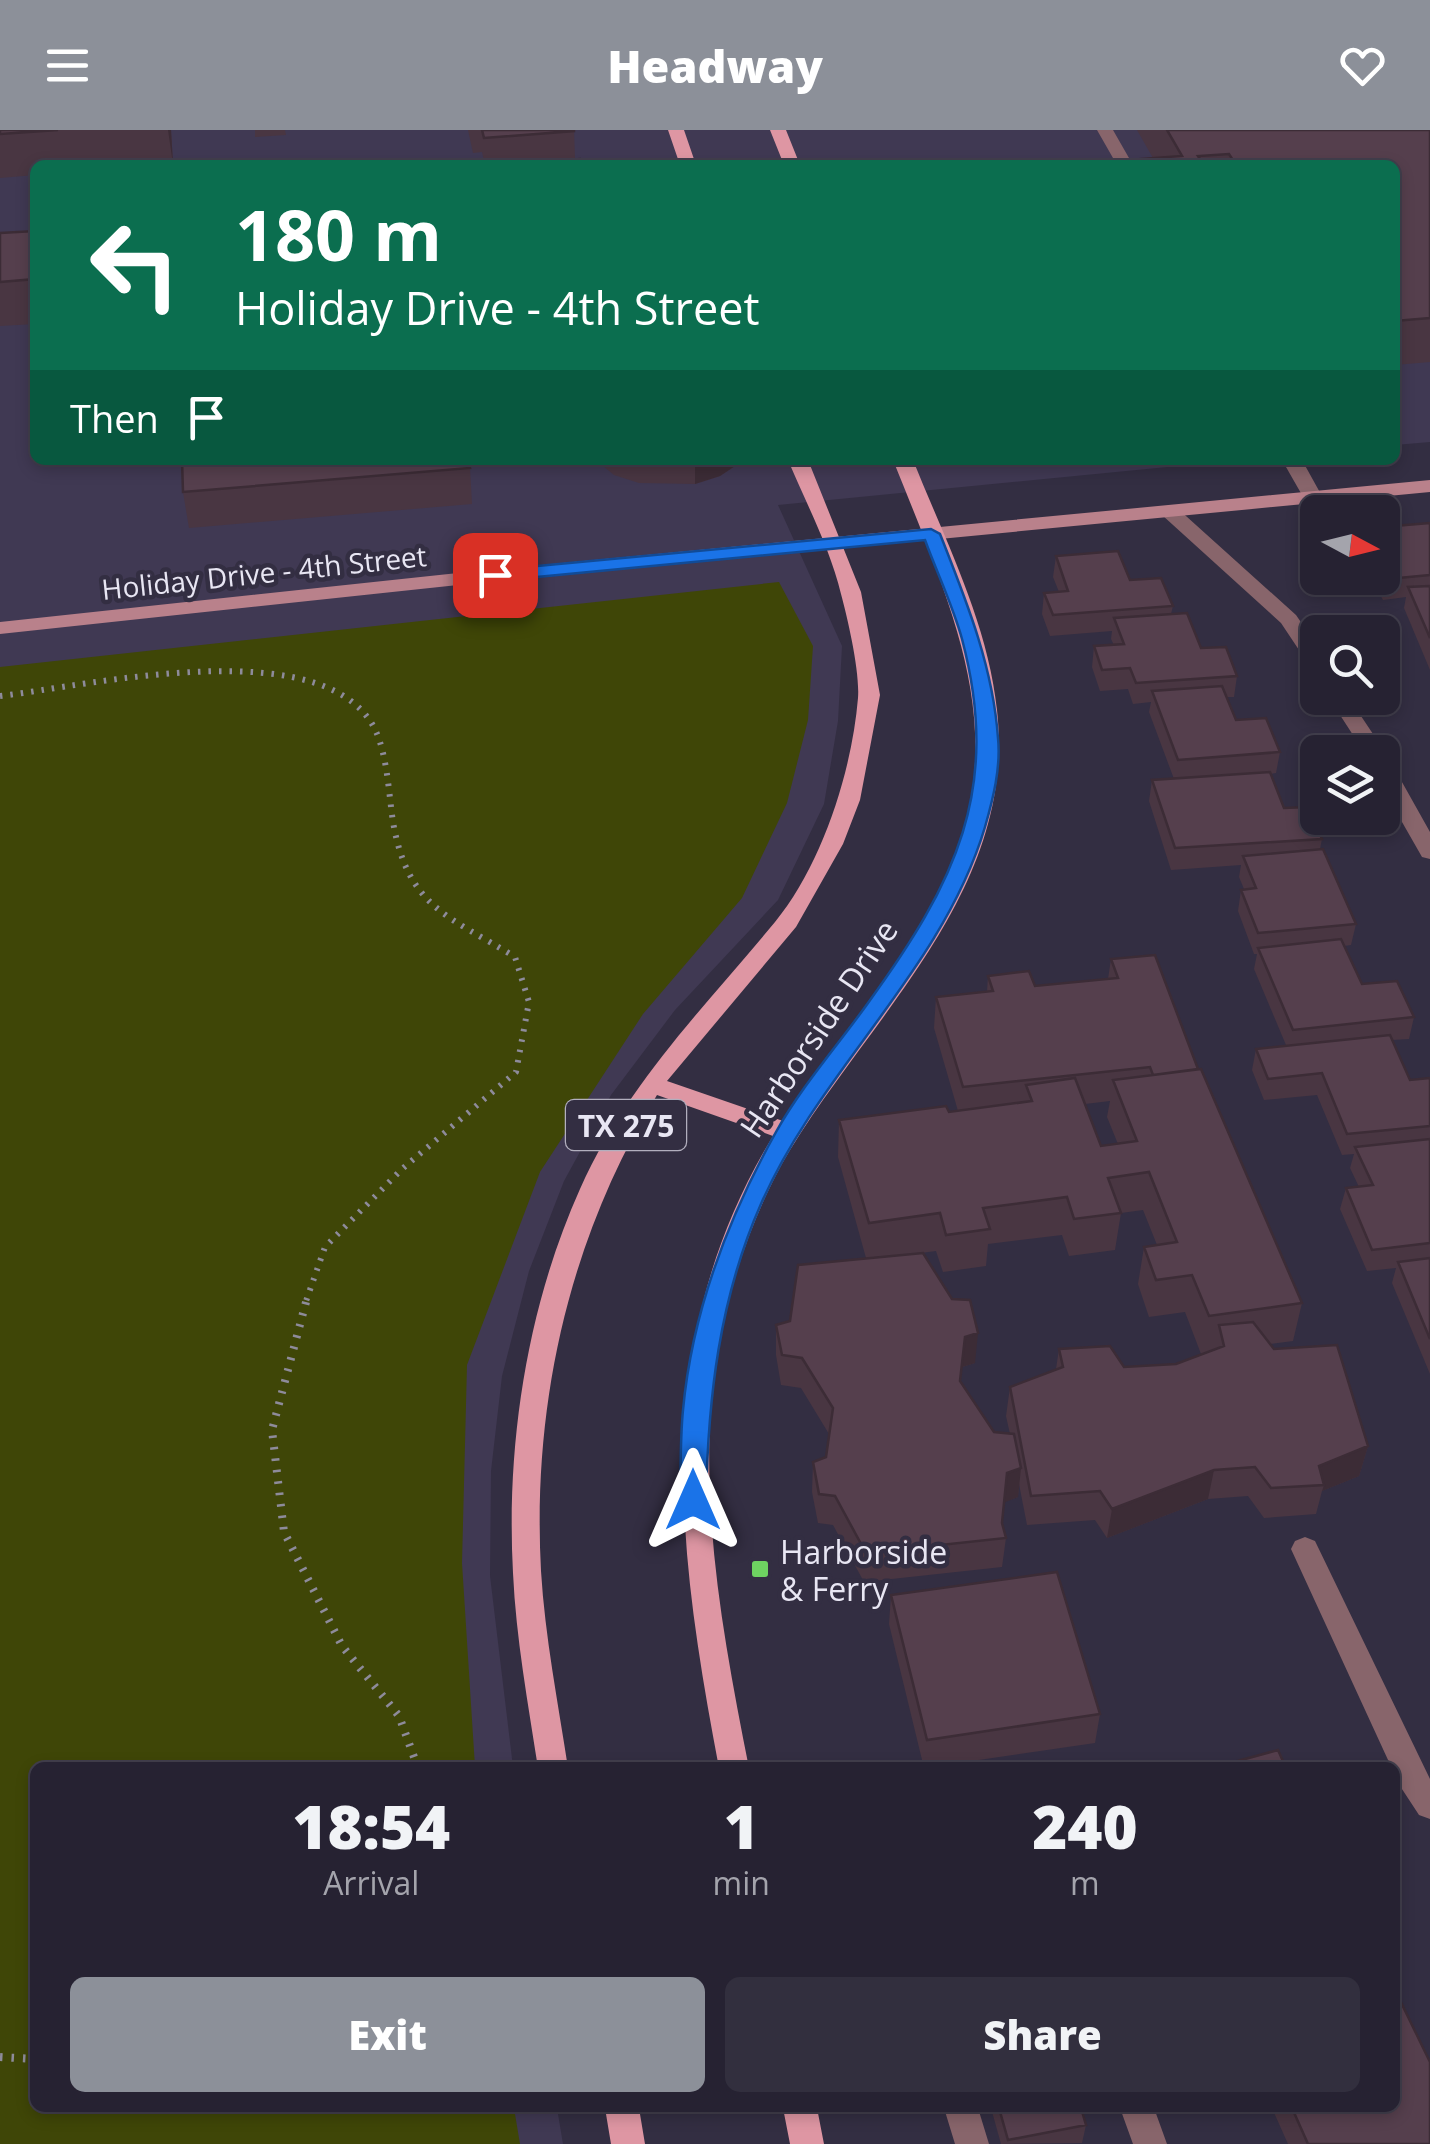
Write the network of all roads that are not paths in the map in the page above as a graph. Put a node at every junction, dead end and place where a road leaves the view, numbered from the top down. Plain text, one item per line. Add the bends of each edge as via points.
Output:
1 (676, 130) edge
2 (778, 130) edge
3 (1105, 130) edge
4 (686, 160) edge
5 (790, 160) edge
6 (1121, 160) edge
7 (800, 465) edge
8 (905, 465) edge
9 (1295, 465) edge
10 (1430, 486) edge
11 (1311, 495) edge
12 (1342, 495) edge
13 (1300, 499) edge
14 (1169, 512) junction
15 (931, 534) junction
16 (830, 544) junction
17 (0, 628) edge
18 (1300, 635) edge
19 (1400, 798) edge
20 (1430, 852) edge
21 (652, 1084) junction
22 (787, 1132) junction
23 (1305, 1549) dead end
24 (552, 1762) edge
25 (733, 1762) edge
26 (1430, 1805) edge
27 (623, 2112) edge
28 (801, 2112) edge
29 (962, 2112) edge
30 (1138, 2112) edge
31 (628, 2144) edge
32 (807, 2144) edge
33 (972, 2144) edge
34 (1150, 2144) edge

1 - 4 main road
2 - 5 main road
3 - 6 street
7 - 16 main road, TX 275
8 - 15 main road, Harborside Drive
9 - 11 street
10 - 12 street, Holiday Drive - 4th Street
13 - 14 street, Holiday Drive - 4th Street
14 - 15 street, Holiday Drive - 4th Street
14 - 18 street via 1289,618
15 - 16 street, Holiday Drive - 4th Street
15 - 22 main road, Harborside Drive via 971,639 989,740 984,795 955,882 928,935
16 - 17 street, Holiday Drive - 4th Street
16 - 21 main road, TX 275 via 851,592 869,695 848,800 832,844 788,922
19 - 20 street
21 - 22 main road
21 - 24 main road, TX 275 via 585,1208 554,1306 530,1428 526,1544
22 - 25 main road, Harborside Drive via 749,1204 721,1283 695,1411 696,1556
23 - 26 street
27 - 31 main road
28 - 32 main road
29 - 33 street
30 - 34 street

